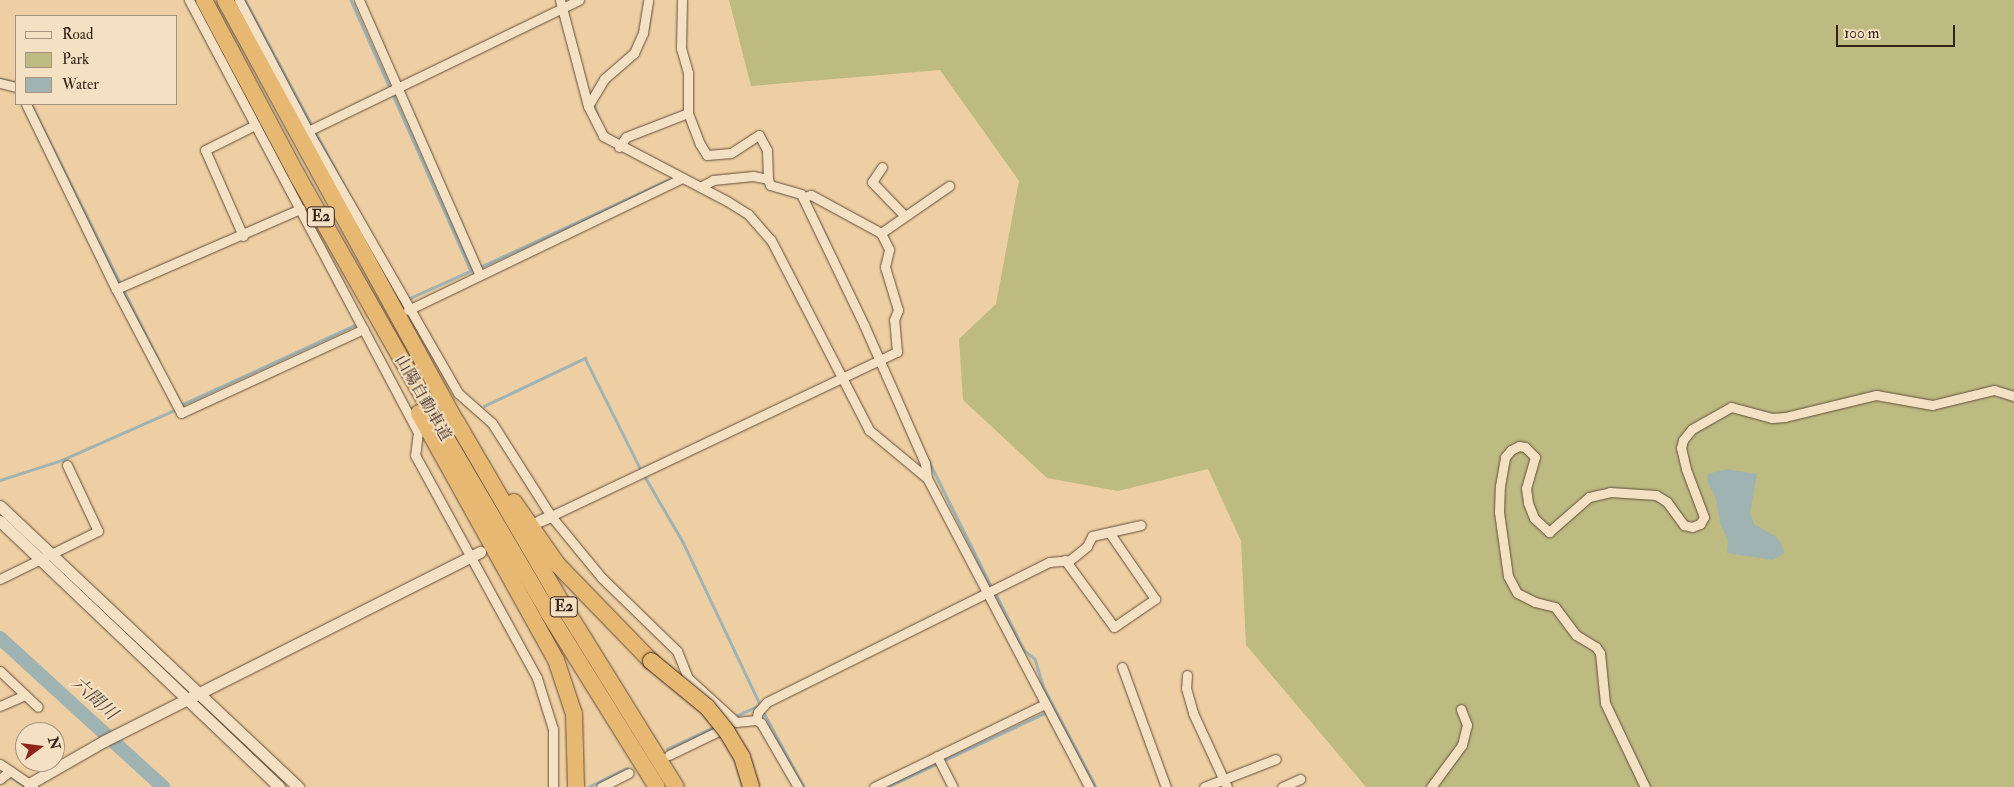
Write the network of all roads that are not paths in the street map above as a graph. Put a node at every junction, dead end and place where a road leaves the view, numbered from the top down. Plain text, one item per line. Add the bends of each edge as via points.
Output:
1 (189, 0) edge
2 (204, 0) edge
3 (225, 0) edge
4 (239, 0) edge
5 (359, 0) edge
6 (578, 0) edge
7 (648, 0) edge
8 (682, 0) edge
9 (561, 4) edge
10 (0, 83) edge
11 (15, 87) edge
12 (394, 90) junction
13 (27, 105) edge
14 (588, 106) junction
15 (688, 113) junction
16 (255, 125) junction
17 (312, 130) junction
18 (621, 145) junction
19 (882, 167) dead end
20 (682, 178) junction
21 (769, 181) junction
22 (949, 186) dead end
23 (700, 187) junction
24 (804, 196) junction
25 (300, 209) junction
26 (904, 215) junction
27 (881, 233) junction
28 (243, 236) junction
29 (478, 270) junction
30 (120, 288) junction
31 (405, 305) junction
32 (362, 324) junction
33 (880, 361) junction
34 (841, 379) junction
35 (2014, 396) edge
36 (457, 423) junction
37 (437, 434) junction
38 (67, 465) dead end
39 (927, 478) junction
40 (0, 506) edge
41 (551, 516) junction
42 (0, 521) edge
43 (539, 521) dead end
44 (1141, 525) dead end
45 (1109, 532) junction
46 (476, 555) junction
47 (45, 557) junction
48 (1066, 560) junction
49 (0, 579) edge
50 (992, 592) junction
51 (1122, 667) dead end
52 (0, 671) edge
53 (1187, 675) dead end
54 (25, 695) junction
55 (192, 697) junction
56 (0, 706) edge
57 (38, 707) dead end
58 (1047, 708) junction
59 (1461, 709) dead end
60 (756, 720) junction
61 (736, 722) junction
62 (669, 755) dead end
63 (939, 759) junction
64 (1276, 759) dead end
65 (0, 764) edge
66 (629, 773) dead end
67 (6, 775) edge
68 (1300, 779) dead end
69 (1226, 784) edge
70 (32, 786) edge
71 (280, 787) edge
72 (298, 787) edge
73 (553, 787) edge
74 (576, 787) edge
75 (601, 787) edge
76 (657, 787) edge
77 (676, 787) edge
78 (751, 787) edge
79 (798, 787) edge
80 (874, 787) edge
81 (952, 787) edge
82 (1088, 787) edge
83 (1166, 787) edge
84 (1204, 787) edge
85 (1282, 787) edge
86 (1431, 787) edge
87 (1645, 787) edge

1 - 16 street
2 - 37 highway, 山陽自動車道 / E2 via 294,169 403,362
3 - 36 highway, 山陽自動車道 / E2
4 - 17 street
5 - 12 street
6 - 9 street
7 - 14 street via 642,33 634,53 604,79
8 - 15 street via 682,48 688,73
9 - 12 street
9 - 14 street
10 - 11 street
12 - 17 street
12 - 29 street
13 - 30 street
14 - 18 street via 603,136
15 - 18 street via 626,137
15 - 21 street via 707,155 731,153 759,135 767,150
16 - 25 street
16 - 28 street via 205,150
17 - 31 street
18 - 20 street
19 - 26 street via 872,182
20 - 23 street
20 - 29 street
21 - 23 street via 753,176 712,180
21 - 24 street
22 - 26 street
23 - 34 street via 748,214 771,240
24 - 27 street via 811,194
24 - 33 street
25 - 28 street
25 - 32 street
26 - 27 street
27 - 33 street via 889,249 885,267 898,310 894,320 899,349
28 - 30 street
29 - 31 street
30 - 32 street via 177,408 190,410
31 - 41 street via 458,393 492,424
32 - 46 street via 418,432 415,455
33 - 34 street
33 - 39 street via 925,463
34 - 39 street via 869,430
34 - 41 street
35 - 87 street via 1994,390 1932,406 1876,395 1772,418 1731,407 1692,429 1683,440 1681,448 1686,469 1704,517 1700,524 1692,527 1684,525 1667,502 1656,495 1610,492 1589,497 1549,532 1534,518 1528,503 1526,488 1535,457 1526,447 1518,446 1511,450 1505,457 1499,512 1508,576 1517,593 1555,607 1576,634 1600,653 1605,703
36 - 77 highway, 山陽自動車道 / E2 via 563,605
36 - 78 highway, bridge via 557,564 651,660 707,707 742,757
37 - 74 highway via 556,660 574,714
37 - 76 highway, 山陽自動車道 / E2
38 - 47 street via 98,531
39 - 50 street
40 - 47 street
41 - 43 street
41 - 61 street via 602,578 677,651 688,678
42 - 47 street
44 - 45 street
45 - 48 street via 1092,536 1087,546
45 - 48 street via 1155,599 1114,627
46 - 55 street
46 - 73 street via 543,693 555,751
47 - 49 street
47 - 55 street
48 - 50 street via 1049,562
50 - 58 street
50 - 60 street via 762,708
51 - 83 street
52 - 54 street
53 - 69 street via 1186,688 1193,713
54 - 56 street
54 - 57 street
55 - 70 street via 116,735
55 - 71 street
55 - 72 street
58 - 63 street
58 - 82 street
59 - 86 street via 1467,725 1462,745
60 - 61 street
60 - 79 street via 770,736
61 - 62 street
63 - 80 street
63 - 81 street
64 - 69 street
65 - 67 street
66 - 75 street
67 - 70 street
68 - 85 street
69 - 84 street

